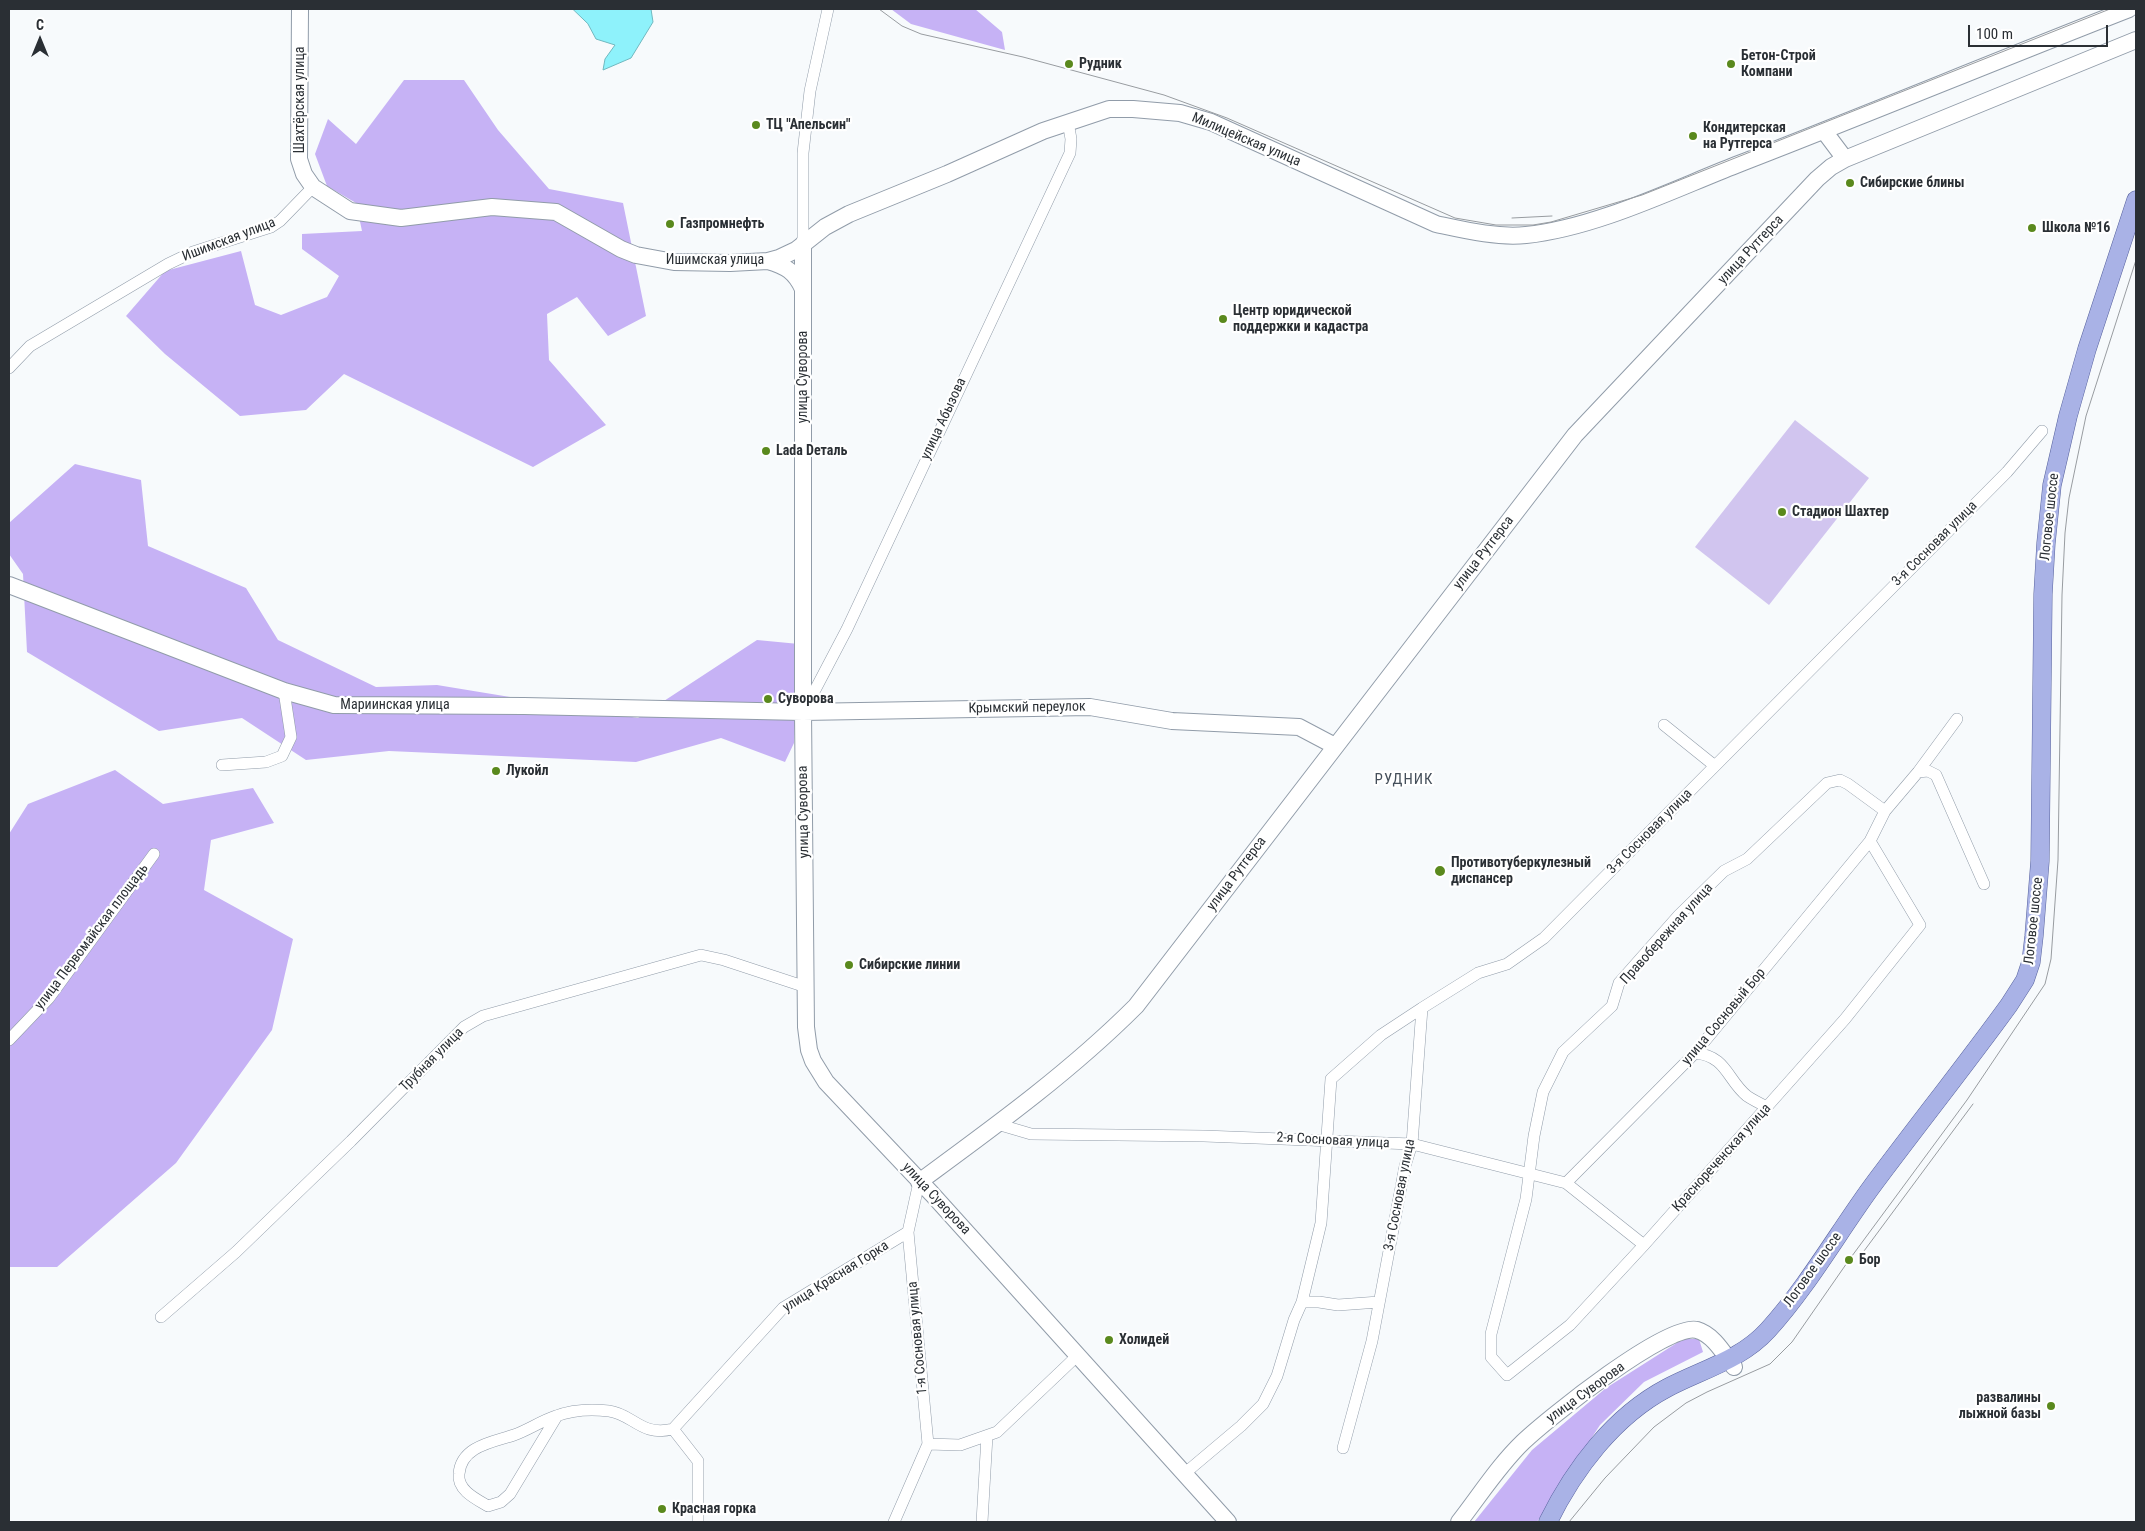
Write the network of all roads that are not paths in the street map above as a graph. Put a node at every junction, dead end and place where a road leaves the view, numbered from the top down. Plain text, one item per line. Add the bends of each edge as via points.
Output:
1 (300, 9) edge
2 (828, 9) edge
3 (2130, 9) edge
4 (2136, 40) edge
5 (1068, 122) junction
6 (1824, 131) junction
7 (1845, 159) junction
8 (312, 187) junction
9 (2136, 200) edge
10 (2136, 233) edge
11 (803, 244) junction
12 (768, 261) junction
13 (803, 290) junction
14 (9, 368) edge
15 (2042, 432) dead end
16 (9, 585) edge
17 (284, 691) junction
18 (803, 712) junction
19 (1957, 718) dead end
20 (1664, 725) dead end
21 (1335, 746) junction
22 (222, 765) dead end
23 (1715, 766) junction
24 (1918, 772) junction
25 (1885, 811) junction
26 (1870, 840) junction
27 (154, 854) dead end
28 (1984, 884) dead end
29 (806, 987) junction
30 (1422, 1008) junction
31 (9, 1040) edge
32 (1695, 1053) junction
33 (1767, 1107) junction
34 (998, 1124) junction
35 (1328, 1139) junction
36 (1412, 1144) junction
37 (1529, 1173) junction
38 (919, 1182) junction
39 (1566, 1183) junction
40 (908, 1232) junction
41 (1644, 1246) junction
42 (1302, 1302) junction
43 (1380, 1302) junction
44 (161, 1317) dead end
45 (1078, 1355) junction
46 (1731, 1363) junction
47 (1507, 1375) joint
48 (557, 1416) junction
49 (673, 1429) junction
50 (987, 1436) junction
51 (928, 1444) junction
52 (1343, 1448) dead end
53 (1184, 1474) junction
54 (698, 1522) edge
55 (894, 1522) edge
56 (982, 1522) edge
57 (1228, 1522) edge
58 (1459, 1522) edge
59 (1548, 1522) edge
60 (1559, 1522) edge

1 - 8 main road, Шахтёрская улица via 299,160
2 - 11 street, улица Суворова via 810,91 802,153
3 - 6 main road
4 - 7 main road, улица Рутгерса
5 - 6 main road, Милицейская улица via 1109,109 1180,113 1211,122 1436,224 1525,235 1575,226
5 - 11 main road, Милицейская улица via 849,214
5 - 18 street, улица Абызова via 1070,153 847,629
6 - 7 main road
7 - 21 main road, улица Рутгерса via 1818,180 1575,435
8 - 12 main road, Ишимская улица via 350,211 401,218 492,207 556,212 620,249 650,259 674,262
8 - 14 street, Ишимская улица via 271,227 194,252 168,264 30,346
9 - 46 main road, Логовое шоссе via 2087,349 2052,485 2043,594 2040,861 2031,962 2026,980 1768,1331
10 - 46 main road, Логовое шоссе via 2080,409 2062,486 2053,594 2050,860 2041,962 2035,983 1972,1074 1879,1195 1778,1336 1768,1346
11 - 12 main road, Ишимская улица
11 - 13 main road, улица Суворова
12 - 13 main road via 790,269
13 - 18 main road, улица Суворова
15 - 23 street, 3-я Сосновая улица via 2007,472
16 - 17 main road, Мариинская улица
17 - 18 main road, Мариинская улица via 334,705
17 - 22 street via 291,737 282,756 266,762
18 - 21 main road, Крымский переулок via 1090,707 1172,722 1299,727
18 - 29 main road, улица Суворова
19 - 24 street, улица Сосновый Бор
20 - 23 street
21 - 34 main road, улица Рутгерса via 1136,1006 1081,1058
23 - 30 street, 3-я Сосновая улица via 1544,938 1507,964 1478,972
24 - 25 street, улица Сосновый Бор
24 - 28 street via 1928,771 1936,775
25 - 26 street, улица Сосновый Бор
25 - 37 street, Правобережная улица via 1840,780 1827,783 1747,859 1724,871 1679,915 1620,983 1612,1006 1563,1052 1543,1092
26 - 32 street, улица Сосновый Бор
26 - 33 street, Краснореченская улица via 1920,925 1845,1020
27 - 31 street, улица Первомайская площадь via 49,998
29 - 38 main road, улица Суворова via 807,1039 819,1071
29 - 44 street, Трубная улица via 701,955 484,1016 464,1027 236,1252
30 - 35 street via 1381,1035 1331,1079
30 - 36 street, 3-я Сосновая улица
32 - 33 street via 1708,1054 1728,1071 1746,1095
32 - 39 street, улица Сосновый Бор
33 - 41 street, Краснореченская улица
34 - 35 street, 2-я Сосновая улица via 1031,1134
34 - 38 main road, улица Рутгерса
35 - 36 street, 2-я Сосновая улица
35 - 42 street via 1321,1223
36 - 37 street, 2-я Сосновая улица
36 - 43 street, 3-я Сосновая улица
37 - 39 street, 2-я Сосновая улица
37 - 47 street, Правобережная улица via 1526,1199 1491,1334 1491,1356
38 - 40 street
38 - 45 main road, улица Суворова
39 - 41 street, 2-я Сосновая улица
40 - 49 street, улица Красная Горка via 783,1308
40 - 51 street, 1-я Сосновая улица
41 - 47 street, Краснореченская улица via 1570,1325
42 - 43 street via 1338,1305
42 - 53 street via 1277,1376 1263,1404
43 - 52 street, 3-я Сосновая улица
45 - 50 street via 997,1432
45 - 53 main road, улица Суворова
46 - 58 main road, улица Суворова via 1711,1338 1696,1330 1678,1332 1665,1338 1608,1375 1541,1426 1510,1457
46 - 59 main road, Логовое шоссе via 1666,1389 1625,1418 1577,1474
46 - 60 main road, Логовое шоссе via 1637,1419 1608,1448
48 - 48 street via 510,1494 500,1502 488,1506 462,1486 458,1475 462,1460 474,1449
48 - 49 street via 583,1411 611,1412 654,1431
49 - 54 street via 698,1461
50 - 51 street via 960,1445
50 - 56 street
51 - 55 street
53 - 57 main road, улица Суворова

